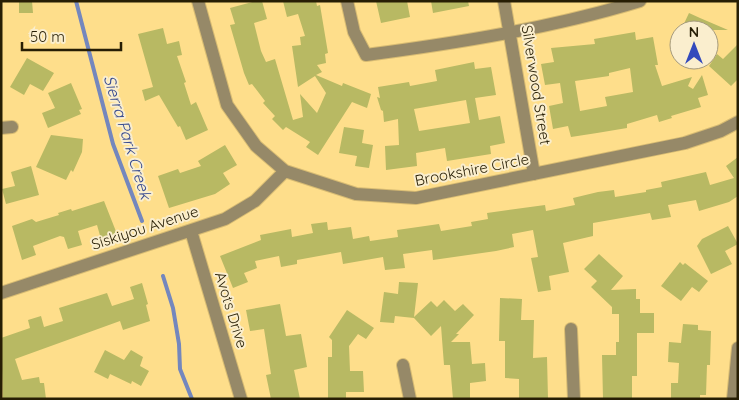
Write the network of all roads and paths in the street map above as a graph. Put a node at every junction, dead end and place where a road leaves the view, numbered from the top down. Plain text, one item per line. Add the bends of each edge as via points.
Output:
1 (198, 1) edge
2 (347, 1) edge
3 (504, 1) edge
4 (640, 1) edge
5 (511, 31) junction
6 (738, 122) edge
7 (285, 171) junction
8 (534, 174) junction
9 (191, 232) junction
10 (1, 293) edge
11 (571, 329) dead end
12 (738, 348) edge
13 (403, 365) dead end
14 (241, 399) edge
15 (410, 399) edge
16 (574, 399) edge
17 (733, 399) edge

1 - 7 street, Brookshire Circle via 227,105 256,146
2 - 5 street via 354,32 366,55
3 - 5 street, Silverwood Street
4 - 5 street
5 - 8 street, Silverwood Street
6 - 8 street, Brookshire Circle via 685,143
7 - 8 street, Brookshire Circle via 356,194 416,198
7 - 9 street, Siskiyou Avenue via 255,202
9 - 10 street, Siskiyou Avenue via 172,235
9 - 14 street, Avots Drive
11 - 16 street
12 - 17 street
13 - 15 street

